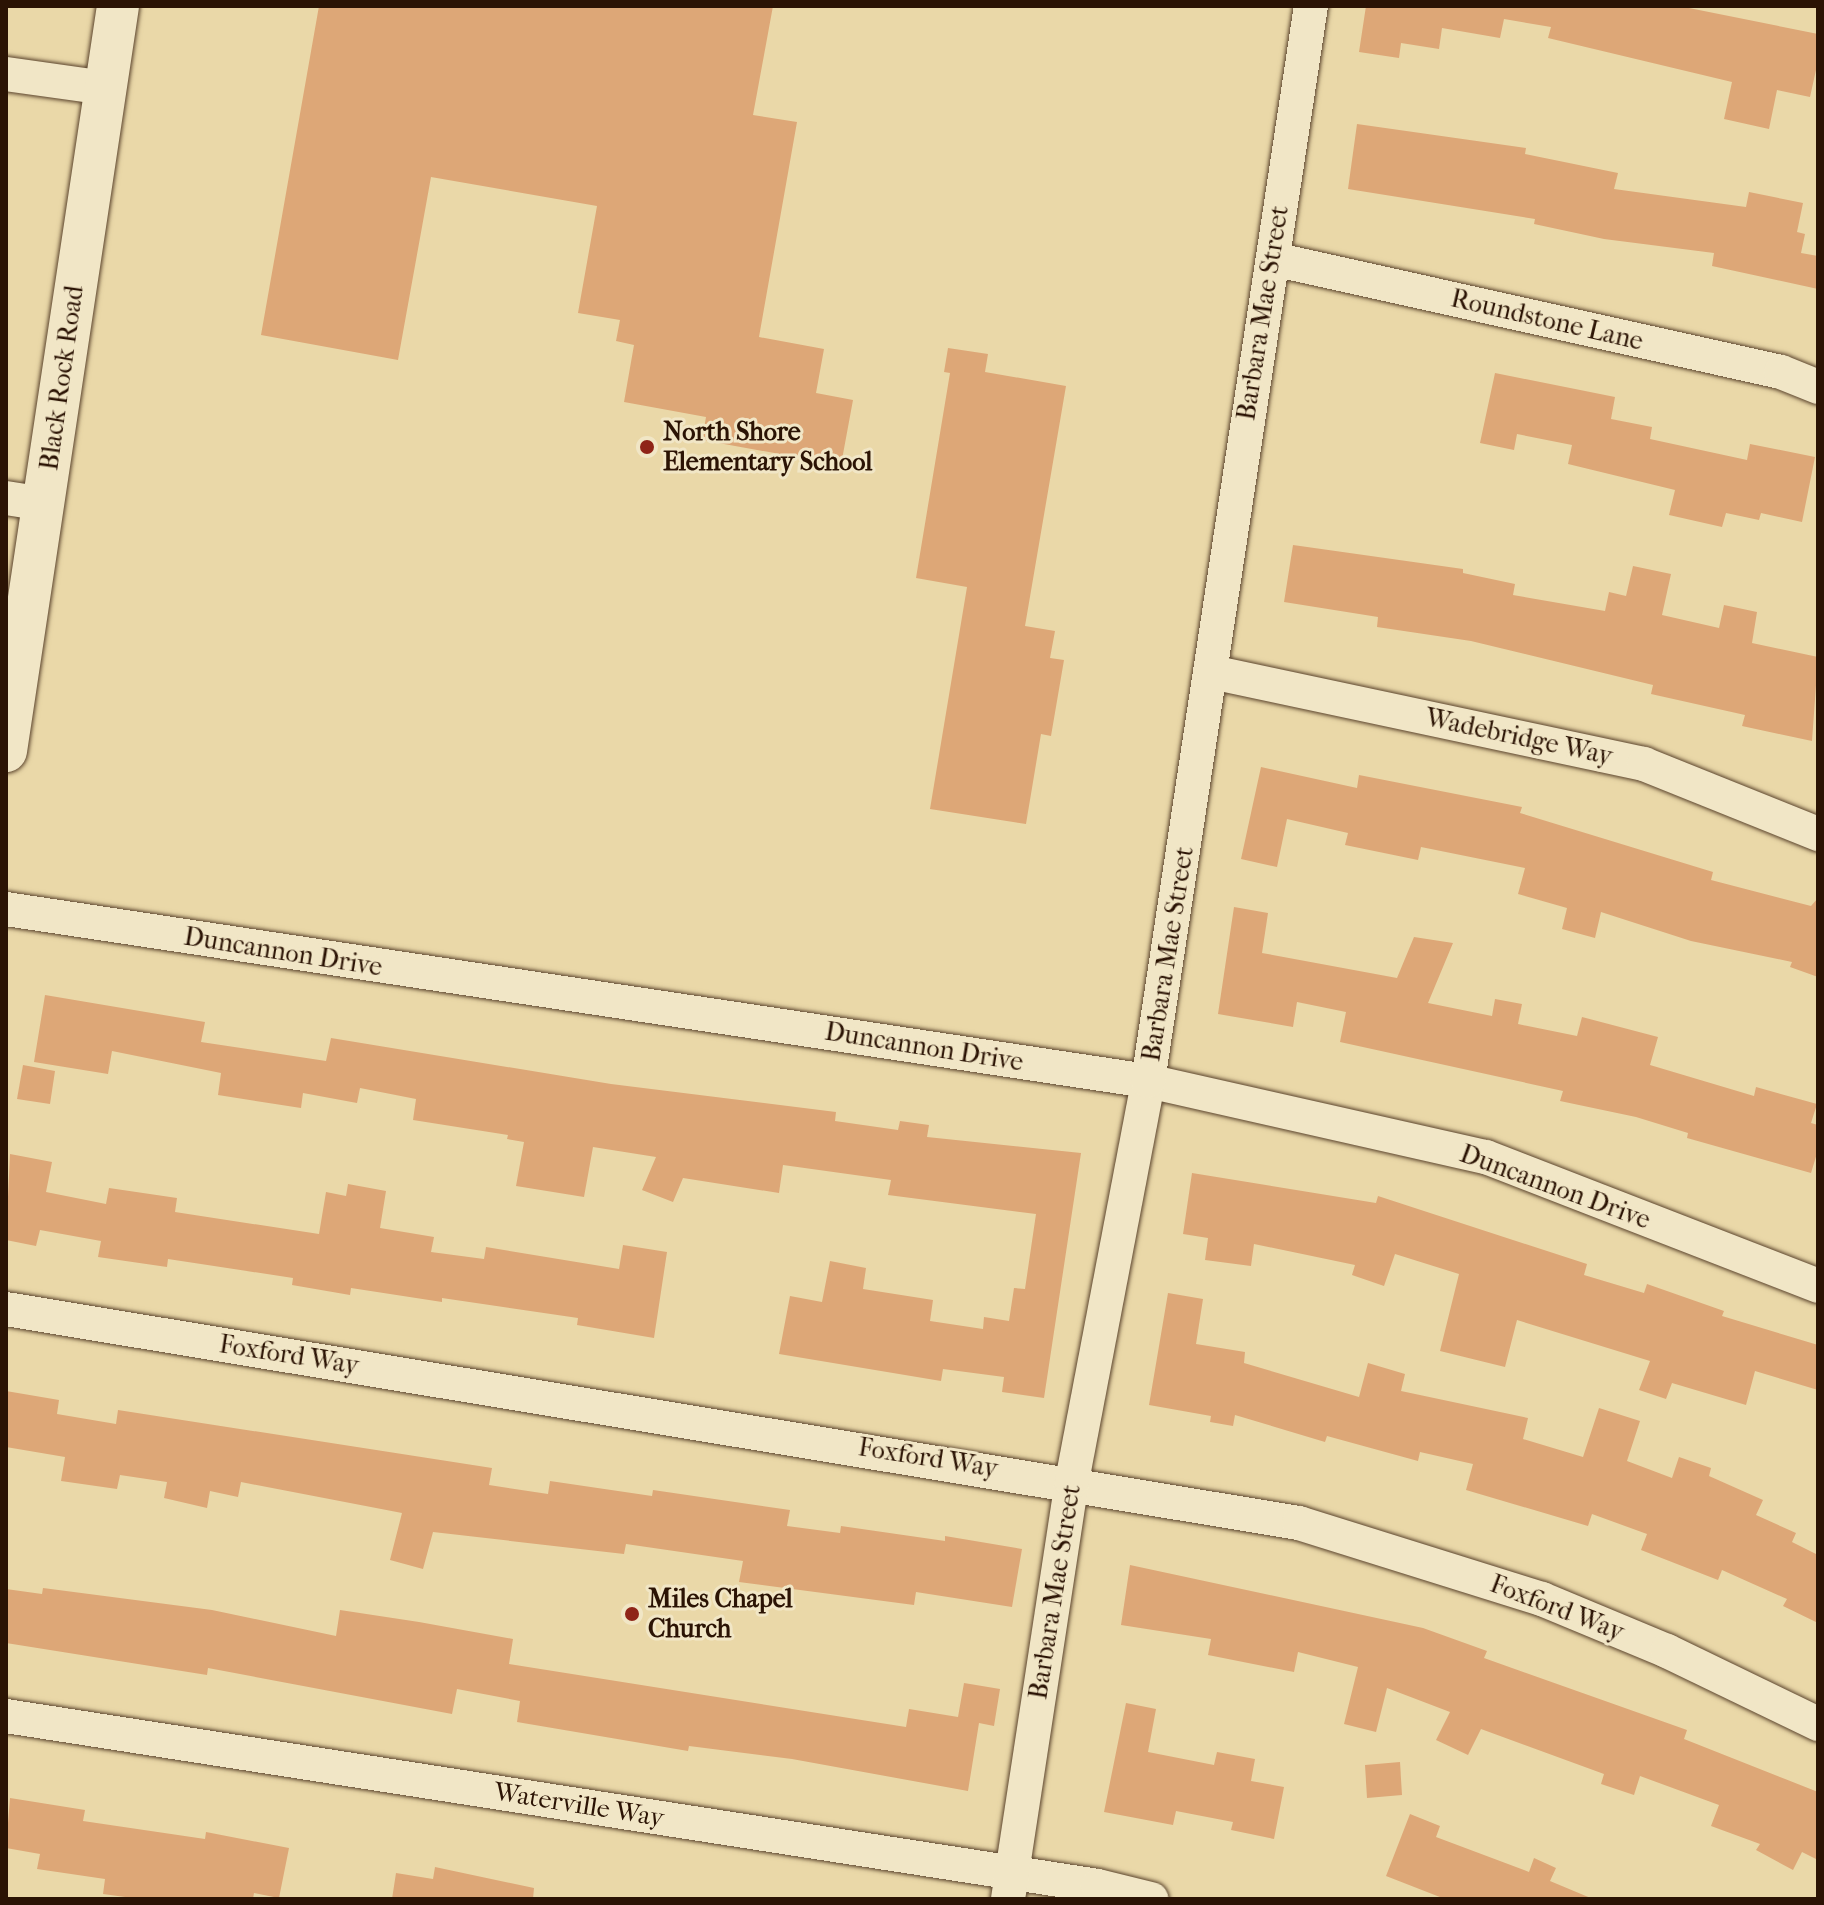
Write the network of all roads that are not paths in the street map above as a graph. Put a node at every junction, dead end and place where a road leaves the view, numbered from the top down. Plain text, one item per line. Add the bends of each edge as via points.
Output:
1 (118, 6) edge
2 (1311, 6) edge
3 (6, 74) edge
4 (105, 88) junction
5 (1273, 259) junction
6 (1818, 387) edge
7 (24, 501) edge
8 (1211, 672) junction
9 (6, 751) edge
10 (1818, 834) edge
11 (6, 909) edge
12 (1148, 1081) junction
13 (1818, 1286) edge
14 (6, 1309) edge
15 (1072, 1481) junction
16 (6, 1716) edge
17 (1818, 1724) edge
18 (1010, 1886) edge
19 (1151, 1899) edge

1 - 4 street, Black Rock Road
2 - 5 street, Barbara Mae Street
3 - 4 street
4 - 7 street, Black Rock Road
5 - 6 street, Roundstone Lane via 1781,372
5 - 8 street, Barbara Mae Street via 1231,507
7 - 9 street, Black Rock Road
8 - 10 street, Wadebridge Way via 1644,764
8 - 12 street, Barbara Mae Street
11 - 12 street, Duncannon Drive
12 - 13 street, Duncannon Drive via 1486,1157
12 - 15 street, Barbara Mae Street
14 - 15 street, Foxford Way
15 - 17 street, Foxford Way via 1299,1523 1423,1558 1667,1651
15 - 18 street, Barbara Mae Street
16 - 18 street, Waterville Way
18 - 19 street, Waterville Way

